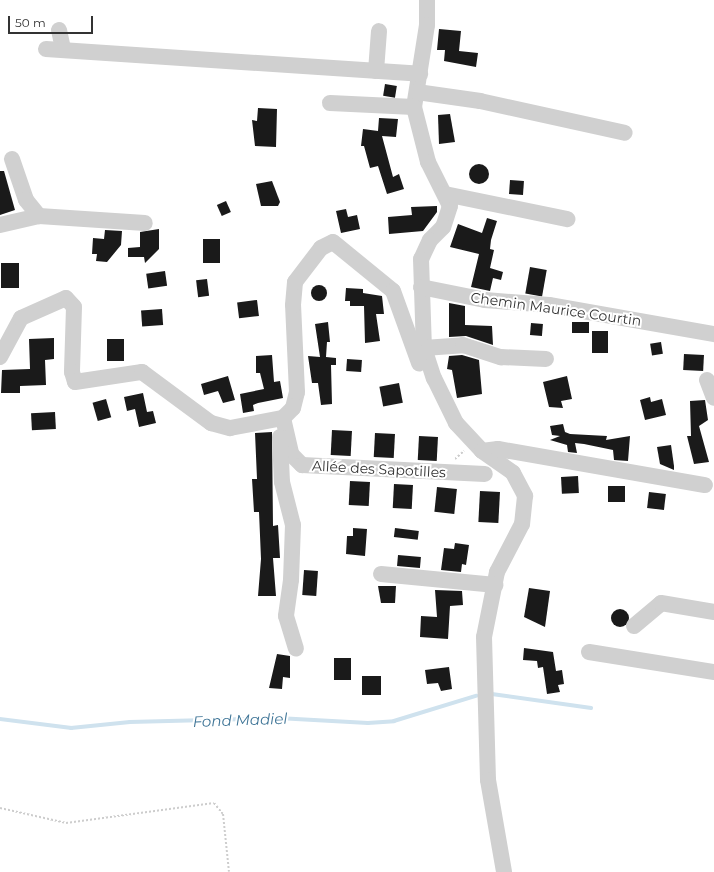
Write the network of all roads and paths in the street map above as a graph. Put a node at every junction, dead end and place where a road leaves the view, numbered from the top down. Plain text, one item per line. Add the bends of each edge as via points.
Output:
1 (427, 0) edge
2 (59, 30) dead end
3 (379, 31) dead end
4 (46, 49) dead end
5 (63, 49) junction
6 (376, 70) junction
7 (420, 74) junction
8 (415, 100) junction
9 (330, 103) dead end
10 (625, 132) dead end
11 (12, 159) dead end
12 (445, 194) junction
13 (39, 216) junction
14 (567, 219) dead end
15 (145, 223) dead end
16 (0, 225) edge
17 (421, 287) junction
18 (714, 334) edge
19 (424, 348) junction
20 (0, 357) edge
21 (546, 359) dead end
22 (434, 378) junction
23 (707, 380) dead end
24 (714, 398) edge
25 (281, 419) junction
26 (478, 447) junction
27 (449, 472) junction
28 (485, 474) dead end
29 (705, 485) dead end
30 (381, 574) dead end
31 (495, 585) junction
32 (714, 612) edge
33 (634, 626) dead end
34 (296, 648) dead end
35 (589, 652) dead end
36 (714, 672) edge
37 (0, 808) edge
38 (229, 872) edge
39 (504, 872) edge

1 - 7 street via 427,25
2 - 5 street
3 - 6 street
4 - 5 street
5 - 6 street
6 - 7 street
7 - 8 street
8 - 9 street
8 - 10 street via 480,101
8 - 12 street via 428,162
11 - 13 street via 26,200
12 - 14 street
12 - 17 street via 450,206 443,227 430,240 421,259
13 - 15 street
13 - 16 street
17 - 18 street, Chemin Maurice Courtin via 485,300 549,305
17 - 19 street
19 - 21 street via 463,345 501,357
19 - 22 street
20 - 25 street via 22,318 66,298 74,307 72,372 75,382 142,372 211,423 230,428
22 - 25 street via 417,360 408,326 393,290 333,242 321,248 295,282 293,305 297,392 293,408
22 - 26 street via 456,423
23 - 24 street
25 - 27 street, Allée des Sapotilles via 291,454 302,465
25 - 34 street via 282,482 293,525 291,580 286,616
26 - 27 path via 451,462
26 - 29 street via 498,448
26 - 31 street via 513,473 525,496 522,524
27 - 28 street, Allée des Sapotilles
30 - 31 street
31 - 39 street via 484,637 488,764
32 - 33 street via 661,603
35 - 36 street
37 - 38 path via 66,823 214,803 223,814

